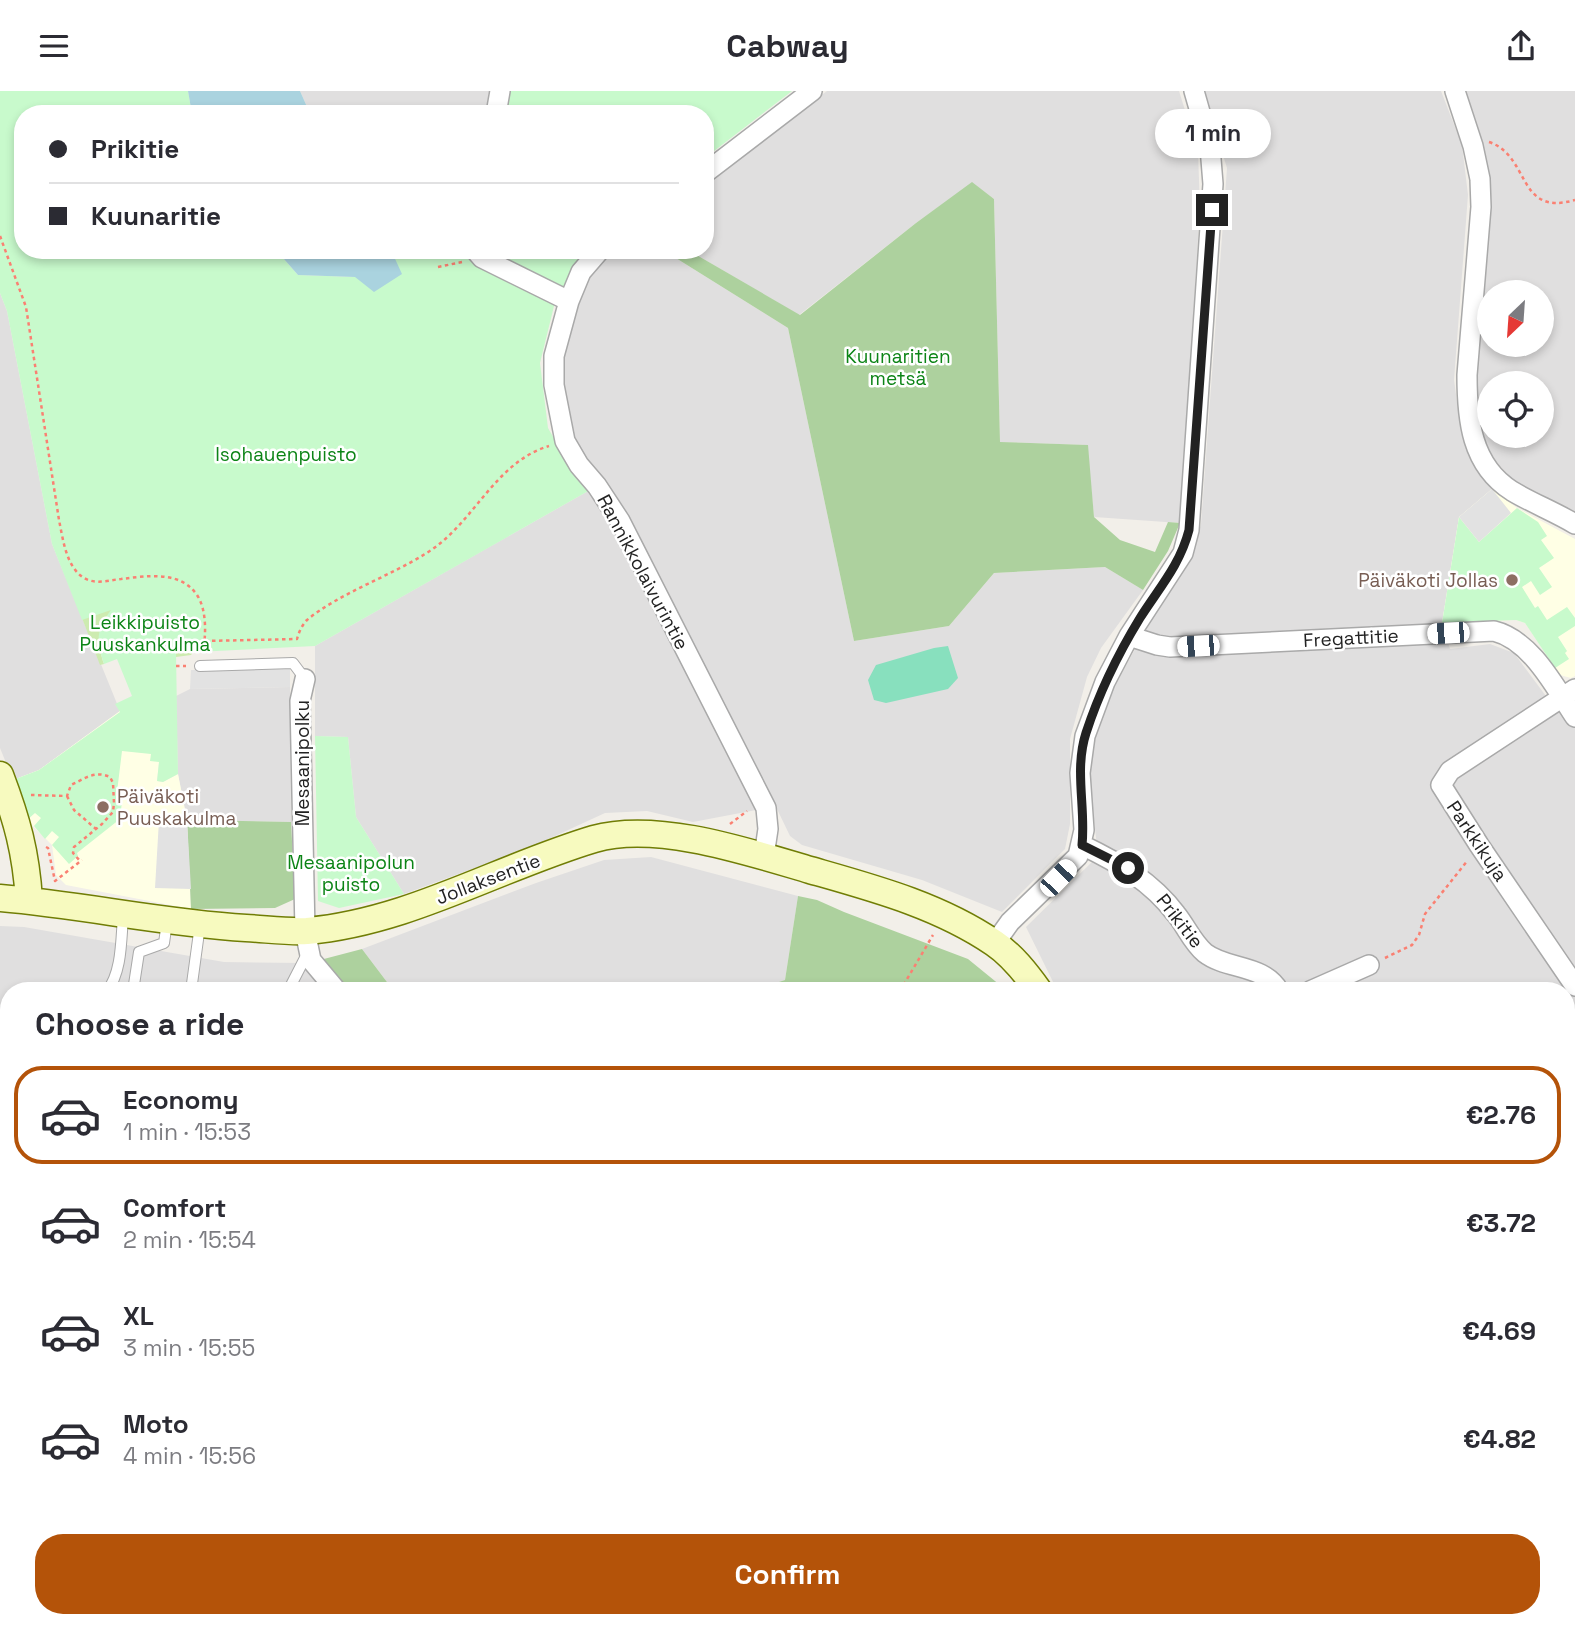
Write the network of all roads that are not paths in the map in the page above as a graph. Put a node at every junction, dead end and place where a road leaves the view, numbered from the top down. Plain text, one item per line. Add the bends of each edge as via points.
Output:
1 (812, 91) edge
2 (1194, 91) edge
3 (1455, 91) edge
4 (714, 166) edge
5 (484, 259) edge
6 (592, 259) edge
7 (569, 301) junction
8 (1575, 524) edge
9 (1129, 636) junction
10 (200, 666) dead end
11 (305, 679) joint
12 (1568, 693) edge
13 (1575, 717) edge
14 (4, 787) edge
15 (1082, 845) junction
16 (764, 856) junction
17 (0, 898) edge
18 (29, 900) junction
19 (124, 915) junction
20 (167, 921) junction
21 (200, 925) junction
22 (307, 940) junction
23 (995, 943) junction
24 (1369, 965) road end
25 (113, 982) edge
26 (134, 982) edge
27 (192, 982) edge
28 (291, 982) edge
29 (329, 982) edge
30 (1032, 982) edge
31 (1271, 982) edge
32 (1330, 982) edge
33 (1572, 982) edge

1 - 4 street
2 - 9 street via 1210,147 1213,184 1189,530 1183,553
3 - 8 street via 1480,179 1467,375 1474,445 1512,491
5 - 7 street
6 - 7 street, Rannikkolaivurintie via 581,272
7 - 16 street, Rannikkolaivurintie via 554,356 554,385 565,441 620,521 766,808
9 - 12 street, Fregattitie via 1170,647 1493,631 1523,646
9 - 15 street via 1085,736 1080,773
10 - 11 lane via 293,663
11 - 22 street, Mesaanipolku via 300,701
12 - 13 street, Fregattitie
12 - 33 street, Parkkikuja via 1445,776 1441,785
14 - 18 main road via 22,836
15 - 23 street via 1071,865 1010,922
15 - 31 street, Prikitie via 1128,868 1159,893 1204,952
16 - 22 main road, Jollaksentie via 672,835 634,833 596,839 395,914
16 - 23 main road, Jollaksentie via 917,902
17 - 18 main road, Jollaksentie
18 - 19 main road, Jollaksentie
19 - 20 main road, Jollaksentie
19 - 25 lane
20 - 21 main road, Jollaksentie
20 - 26 lane via 164,943 139,951
21 - 22 main road, Jollaksentie
21 - 27 lane
22 - 28 lane
22 - 29 street via 311,960
23 - 30 main road, Jollaksentie
24 - 32 street

